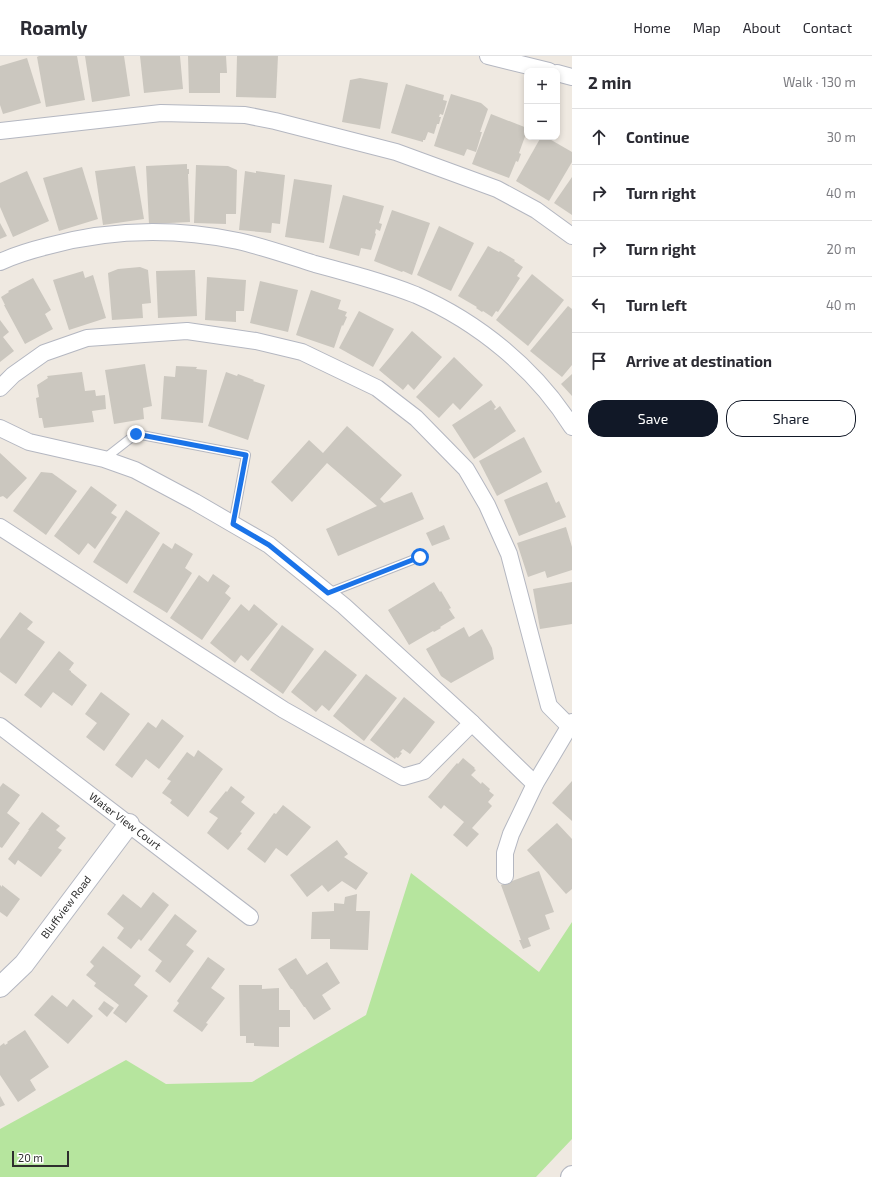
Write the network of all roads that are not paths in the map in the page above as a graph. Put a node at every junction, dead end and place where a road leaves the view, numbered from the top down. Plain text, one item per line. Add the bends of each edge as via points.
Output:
1 (488, 56) edge
2 (537, 68) edge
3 (560, 74) edge
4 (572, 77) edge
5 (0, 131) edge
6 (572, 236) edge
7 (0, 262) edge
8 (0, 388) edge
9 (572, 427) edge
10 (0, 428) edge
11 (104, 459) junction
12 (233, 524) junction
13 (0, 527) edge
14 (420, 557) dead end
15 (328, 593) junction
16 (472, 724) junction
17 (571, 724) edge
18 (0, 726) edge
19 (535, 784) junction
20 (128, 824) junction
21 (505, 876) dead end
22 (250, 917) dead end
23 (0, 987) edge

1 - 2 street
3 - 4 street
5 - 6 street via 161,113 245,115 396,152 497,189 536,210
7 - 9 street via 66,241 135,232 205,236 255,246 388,285 443,308 469,323 516,360 552,398
8 - 17 street via 13,375 44,353 87,338 187,332 256,341 302,352 377,388 416,418 466,469 487,505 509,554 549,706
10 - 11 street via 29,442
11 - 12 street via 135,470
11 - 12 lane via 136,434 246,455
12 - 15 street via 269,545
13 - 16 street via 284,710 403,777 424,771
14 - 15 lane
15 - 16 street
16 - 19 street
17 - 19 street
18 - 20 street, Water View Court
19 - 21 street via 511,834 505,853
20 - 22 street, Water View Court
20 - 23 street, Bluffview Road via 24,964

